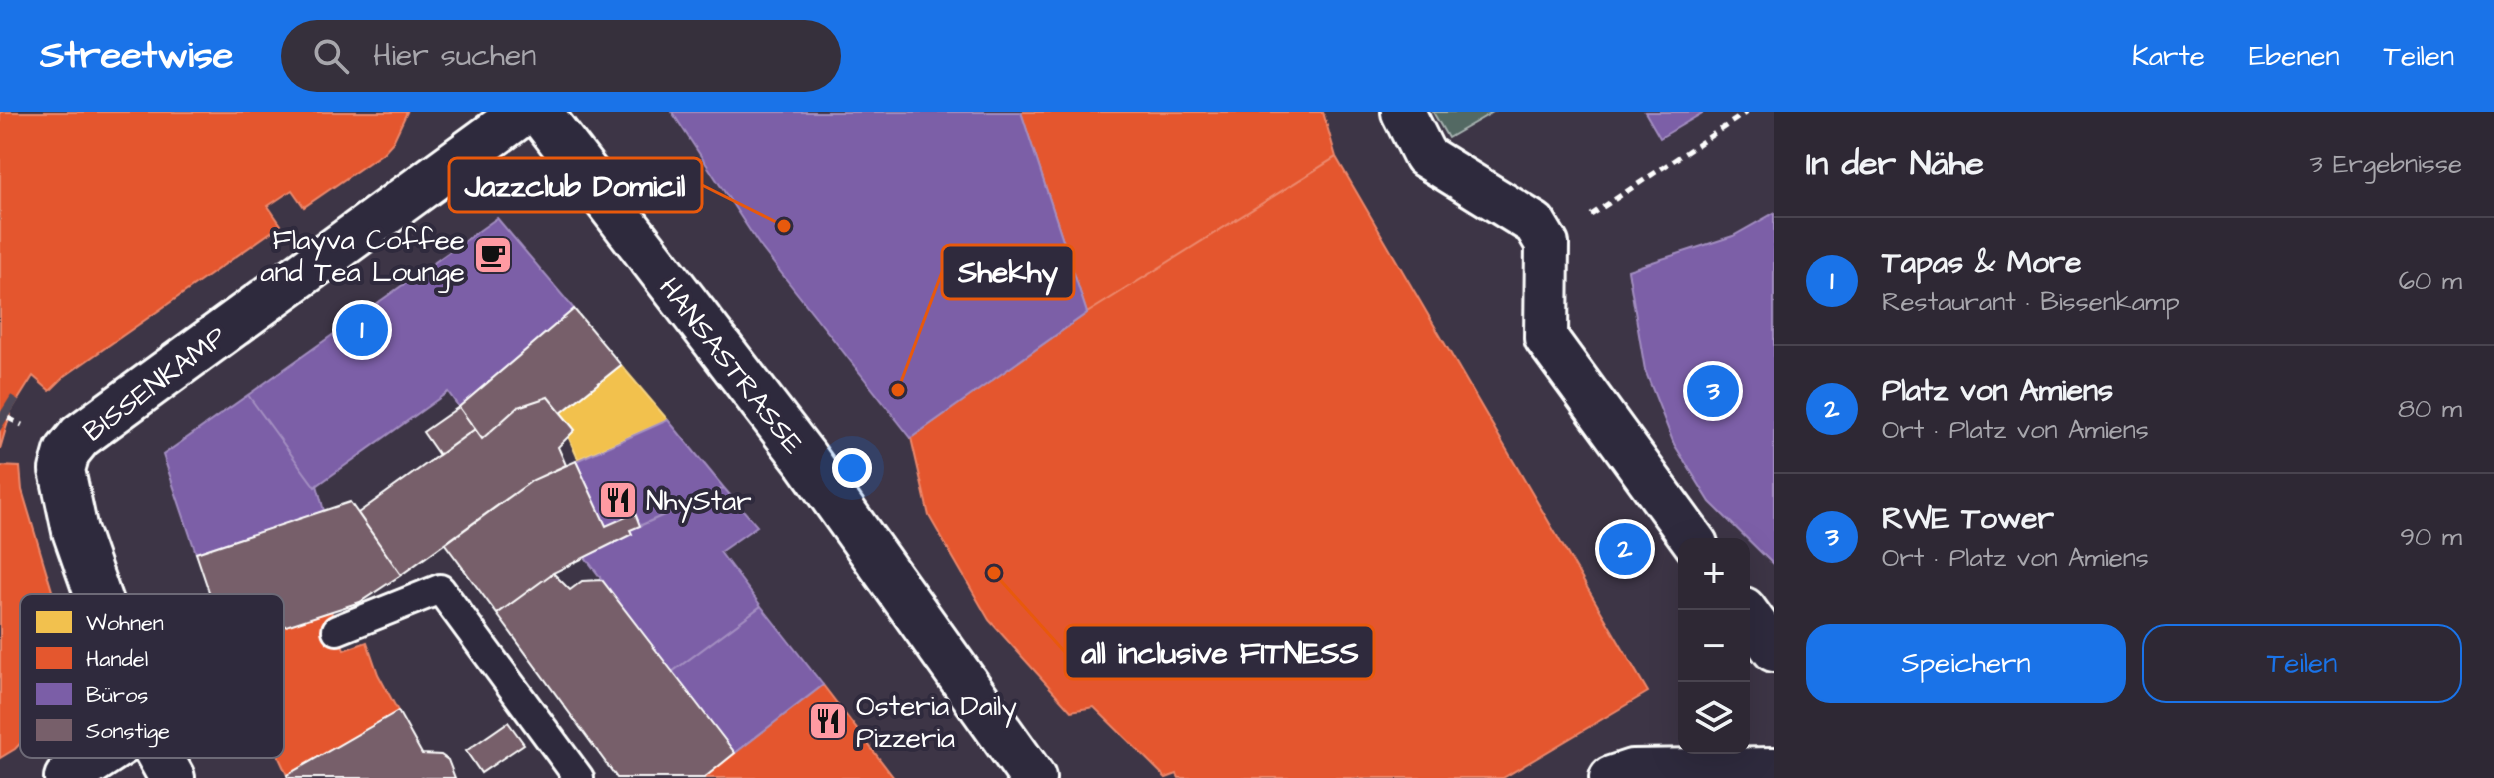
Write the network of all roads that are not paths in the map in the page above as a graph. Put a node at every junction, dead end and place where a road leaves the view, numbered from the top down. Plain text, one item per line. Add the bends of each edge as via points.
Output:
1 (524, 112) edge
2 (539, 112) edge
3 (1403, 112) edge
4 (1692, 538) edge
5 (97, 594) edge
6 (1745, 610) edge
7 (337, 630) dead end
8 (1774, 650) edge
9 (88, 758) edge
10 (162, 758) edge
11 (1774, 769) edge
12 (1621, 774) edge
13 (67, 778) edge
14 (172, 778) edge
15 (579, 778) edge
16 (1033, 778) edge

1 - 5 street, BISSENKAMP via 80,436 67,452 63,480
2 - 16 street, HANSASTRASSE via 805,458
3 - 4 street via 1425,156 1535,224 1547,244 1546,338
6 - 8 street
7 - 15 lane via 440,589
9 - 13 street
10 - 14 street, BISSENKAMP
11 - 12 street

